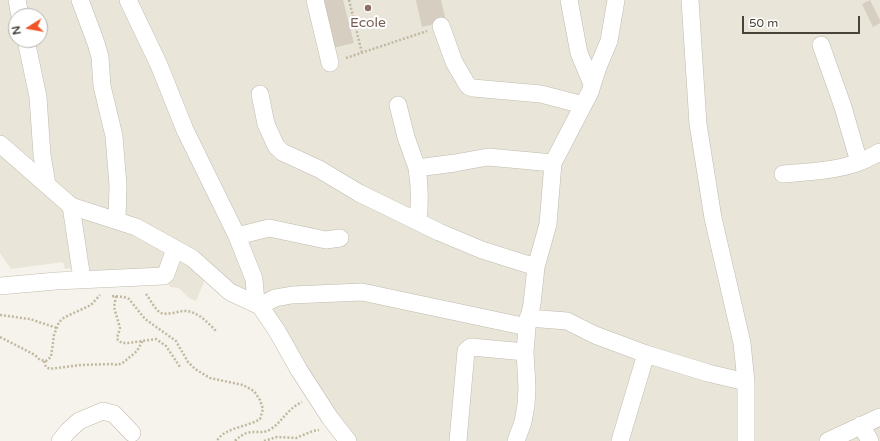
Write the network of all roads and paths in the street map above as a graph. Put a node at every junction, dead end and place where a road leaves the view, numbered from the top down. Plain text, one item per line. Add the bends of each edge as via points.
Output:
1 (80, 0) edge
2 (128, 0) edge
3 (315, 0) edge
4 (349, 0) edge
5 (569, 0) edge
6 (616, 0) edge
7 (690, 0) edge
8 (441, 26) joint
9 (821, 45) dead end
10 (28, 48) edge
11 (362, 53) junction
12 (338, 61) joint
13 (592, 84) junction
14 (260, 94) dead end
15 (398, 105) dead end
16 (583, 106) junction
17 (0, 144) edge
18 (880, 152) edge
19 (858, 162) junction
20 (553, 163) junction
21 (417, 168) junction
22 (783, 174) dead end
23 (47, 184) junction
24 (71, 206) junction
25 (117, 220) junction
26 (418, 220) junction
27 (237, 236) junction
28 (340, 238) dead end
29 (175, 250) junction
30 (536, 267) junction
31 (82, 279) junction
32 (0, 286) edge
33 (141, 291) dead end
34 (104, 293) dead end
35 (129, 294) dead end
36 (110, 295) dead end
37 (116, 296) junction
38 (124, 297) junction
39 (258, 304) junction
40 (0, 315) edge
41 (527, 322) junction
42 (57, 328) junction
43 (217, 332) dead end
44 (0, 337) edge
45 (144, 340) junction
46 (525, 352) junction
47 (646, 354) junction
48 (44, 361) junction
49 (180, 367) dead end
50 (746, 382) junction
51 (315, 395) junction
52 (880, 416) edge
53 (861, 426) junction
54 (320, 430) dead end
55 (132, 433) dead end
56 (60, 441) edge
57 (218, 441) edge
58 (234, 441) edge
59 (264, 441) edge
60 (348, 441) edge
61 (458, 441) edge
62 (516, 441) edge
63 (620, 441) edge
64 (746, 441) edge
65 (828, 441) edge
66 (870, 441) edge

1 - 25 street via 100,57 102,86 114,136 118,185
2 - 27 street via 159,65 185,130
3 - 12 street
4 - 11 path
5 - 13 street via 579,53
6 - 13 street via 609,41
7 - 50 street via 698,124 713,218 742,343
8 - 11 path
8 - 16 street via 454,62 468,86 541,94
9 - 19 street via 843,107
10 - 23 street via 38,97 42,156
11 - 12 path
13 - 16 street
14 - 26 street via 266,124 276,146 282,152 319,169 359,193
15 - 21 street
16 - 20 street
17 - 23 street
18 - 19 street
19 - 22 street via 829,170
20 - 21 street via 488,157
20 - 30 street via 548,224
21 - 26 street via 420,194
23 - 24 street
24 - 25 street
24 - 31 street
25 - 29 street via 136,227
26 - 30 street via 482,250
27 - 28 street via 269,228 326,240
27 - 39 street via 254,279
29 - 31 street via 164,276
29 - 39 street via 192,258 230,292
30 - 41 street via 532,304
31 - 32 street
33 - 43 path via 162,313 185,311 195,314
34 - 42 path via 91,305 65,317
35 - 38 path
36 - 37 path
37 - 38 path
37 - 45 path via 114,307 120,328 118,340 122,343
38 - 57 path via 129,299 145,319 176,341 195,369 210,378 243,385 254,391 260,400 263,409 260,419 221,435
39 - 41 street via 292,295 362,292
39 - 51 street
40 - 42 path via 30,319
41 - 46 street
41 - 47 street via 567,321 595,335
42 - 48 path via 51,357
44 - 48 path
45 - 48 path via 137,351 118,365 81,365 50,369
45 - 49 path via 156,339 166,346
46 - 61 street via 467,348
46 - 62 street via 526,404
47 - 50 street
47 - 63 street
50 - 64 street
51 - 58 path via 291,408 272,428 266,431 248,431
51 - 60 street
52 - 53 street
53 - 65 street
53 - 66 street
54 - 59 path via 296,438 277,437
55 - 56 street via 114,414 103,411 79,421

